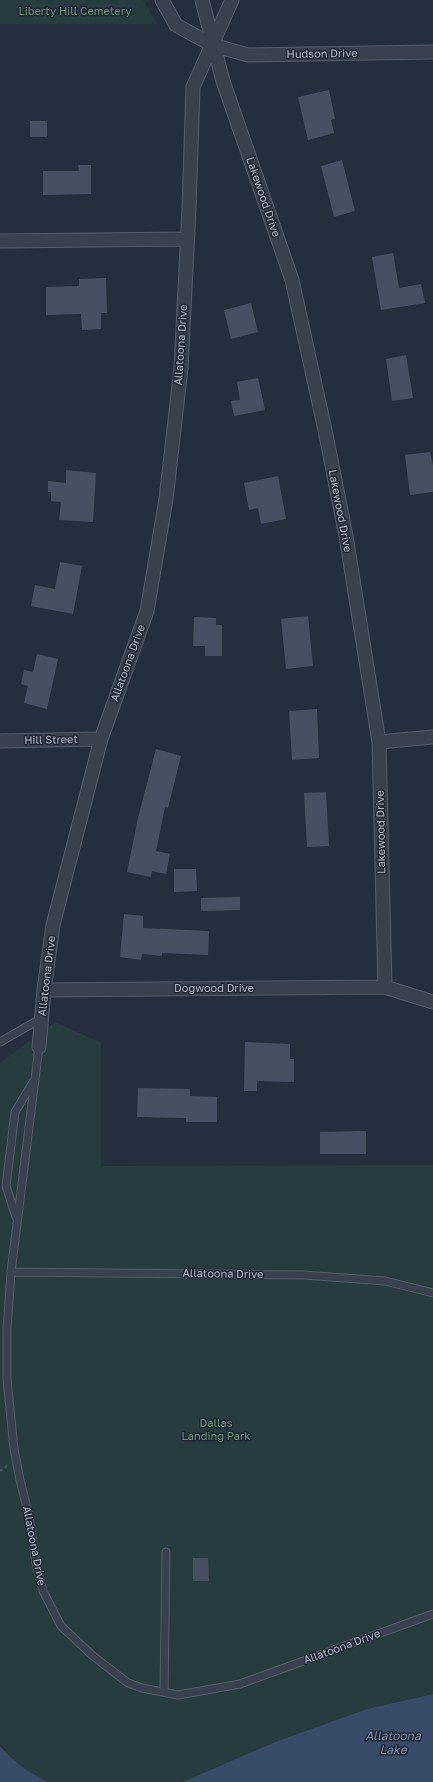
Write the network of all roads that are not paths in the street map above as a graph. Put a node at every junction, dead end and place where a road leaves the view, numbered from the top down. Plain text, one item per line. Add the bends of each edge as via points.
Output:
1 (162, 0) edge
2 (202, 0) edge
3 (232, 0) edge
4 (212, 44) junction
5 (433, 52) edge
6 (187, 239) junction
7 (0, 241) edge
8 (433, 737) edge
9 (101, 739) junction
10 (0, 741) edge
11 (379, 742) junction
12 (385, 987) junction
13 (44, 990) junction
14 (433, 1002) edge
15 (42, 1018) junction
16 (0, 1042) edge
17 (39, 1047) joint
18 (35, 1081) junction
19 (17, 1219) junction
20 (11, 1272) junction
21 (433, 1293) edge
22 (166, 1552) dead end
23 (433, 1614) edge
24 (164, 1692) junction

1 - 4 street, Hudson Drive via 176,26
2 - 4 street, Lakewood Drive
3 - 4 street, Allatoona Drive
4 - 5 street, Hudson Drive via 248,55
4 - 6 street, Allatoona Drive via 194,87
4 - 11 street, Lakewood Drive via 292,280 344,528
6 - 7 street
6 - 9 street, Allatoona Drive via 180,376 166,499 147,611
8 - 11 street
9 - 10 street, Hill Street
9 - 13 street, Allatoona Drive via 53,925
11 - 12 street, Lakewood Drive
12 - 13 street, Dogwood Drive
12 - 14 street
13 - 15 street, Allatoona Drive
15 - 16 lane
15 - 17 street, Allatoona Drive
17 - 18 lane, Allatoona Drive
18 - 19 lane
18 - 19 lane, Allatoona Drive via 15,1112 6,1186
19 - 20 lane, Allatoona Drive
20 - 21 lane, Allatoona Drive via 304,1275 385,1281
20 - 24 lane, Allatoona Drive via 7,1379 16,1459 43,1591 61,1626 93,1656 128,1683
22 - 24 lane
23 - 24 lane, Allatoona Drive via 240,1684 178,1695

